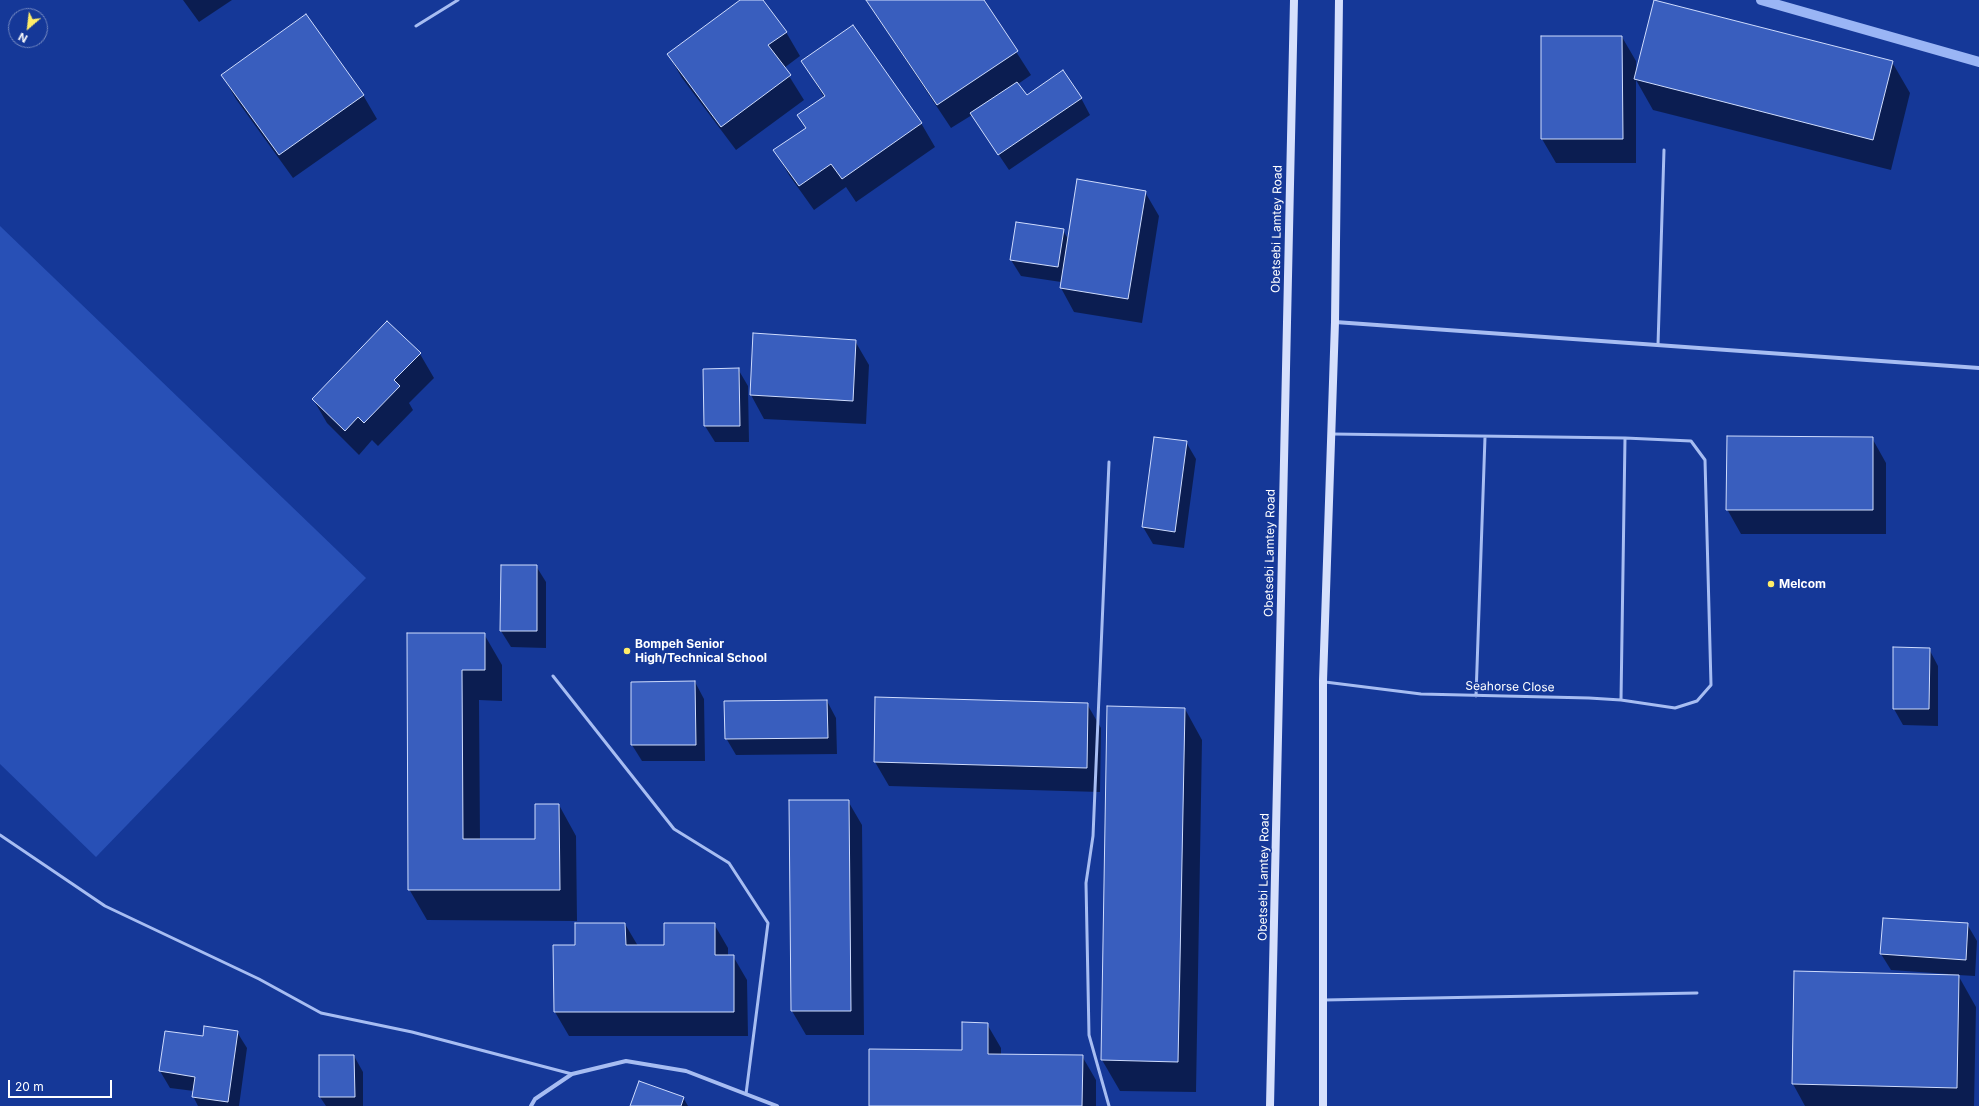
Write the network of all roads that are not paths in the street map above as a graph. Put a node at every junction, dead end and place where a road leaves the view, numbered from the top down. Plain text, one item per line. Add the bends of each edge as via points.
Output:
1 (458, 0) edge
2 (1294, 0) edge
3 (1339, 0) edge
4 (416, 26) dead end
5 (1664, 150) dead end
6 (1335, 322) junction
7 (1658, 345) junction
8 (1979, 368) edge
9 (1331, 434) junction
10 (1485, 437) junction
11 (1625, 438) junction
12 (1109, 462) dead end
13 (553, 676) dead end
14 (1323, 681) junction
15 (1476, 696) junction
16 (1621, 700) junction
17 (0, 835) edge
18 (1697, 993) dead end
19 (1323, 1000) junction
20 (572, 1074) junction
21 (746, 1094) junction
22 (531, 1106) edge
23 (777, 1106) edge
24 (1109, 1106) edge
25 (1270, 1106) edge
26 (1323, 1106) edge

1 - 4 lane
2 - 25 main road, Obetsebi Lamtey Road
3 - 6 main road
5 - 7 lane
6 - 7 street
6 - 9 main road
7 - 8 street
9 - 10 lane
9 - 14 main road
10 - 11 lane
10 - 15 lane
11 - 16 lane
11 - 16 lane, Seahorse Close via 1691,441 1705,460 1711,685 1697,701 1675,708
12 - 24 lane via 1093,836 1086,883 1089,1035
13 - 21 lane via 674,829 729,863 768,923
14 - 15 lane, Seahorse Close via 1421,694
14 - 19 main road
15 - 16 lane, Seahorse Close
17 - 20 lane via 105,906 259,979 321,1012 412,1032
18 - 19 lane
19 - 26 main road
20 - 21 street via 626,1061 686,1071
20 - 22 street via 535,1099
21 - 23 street

